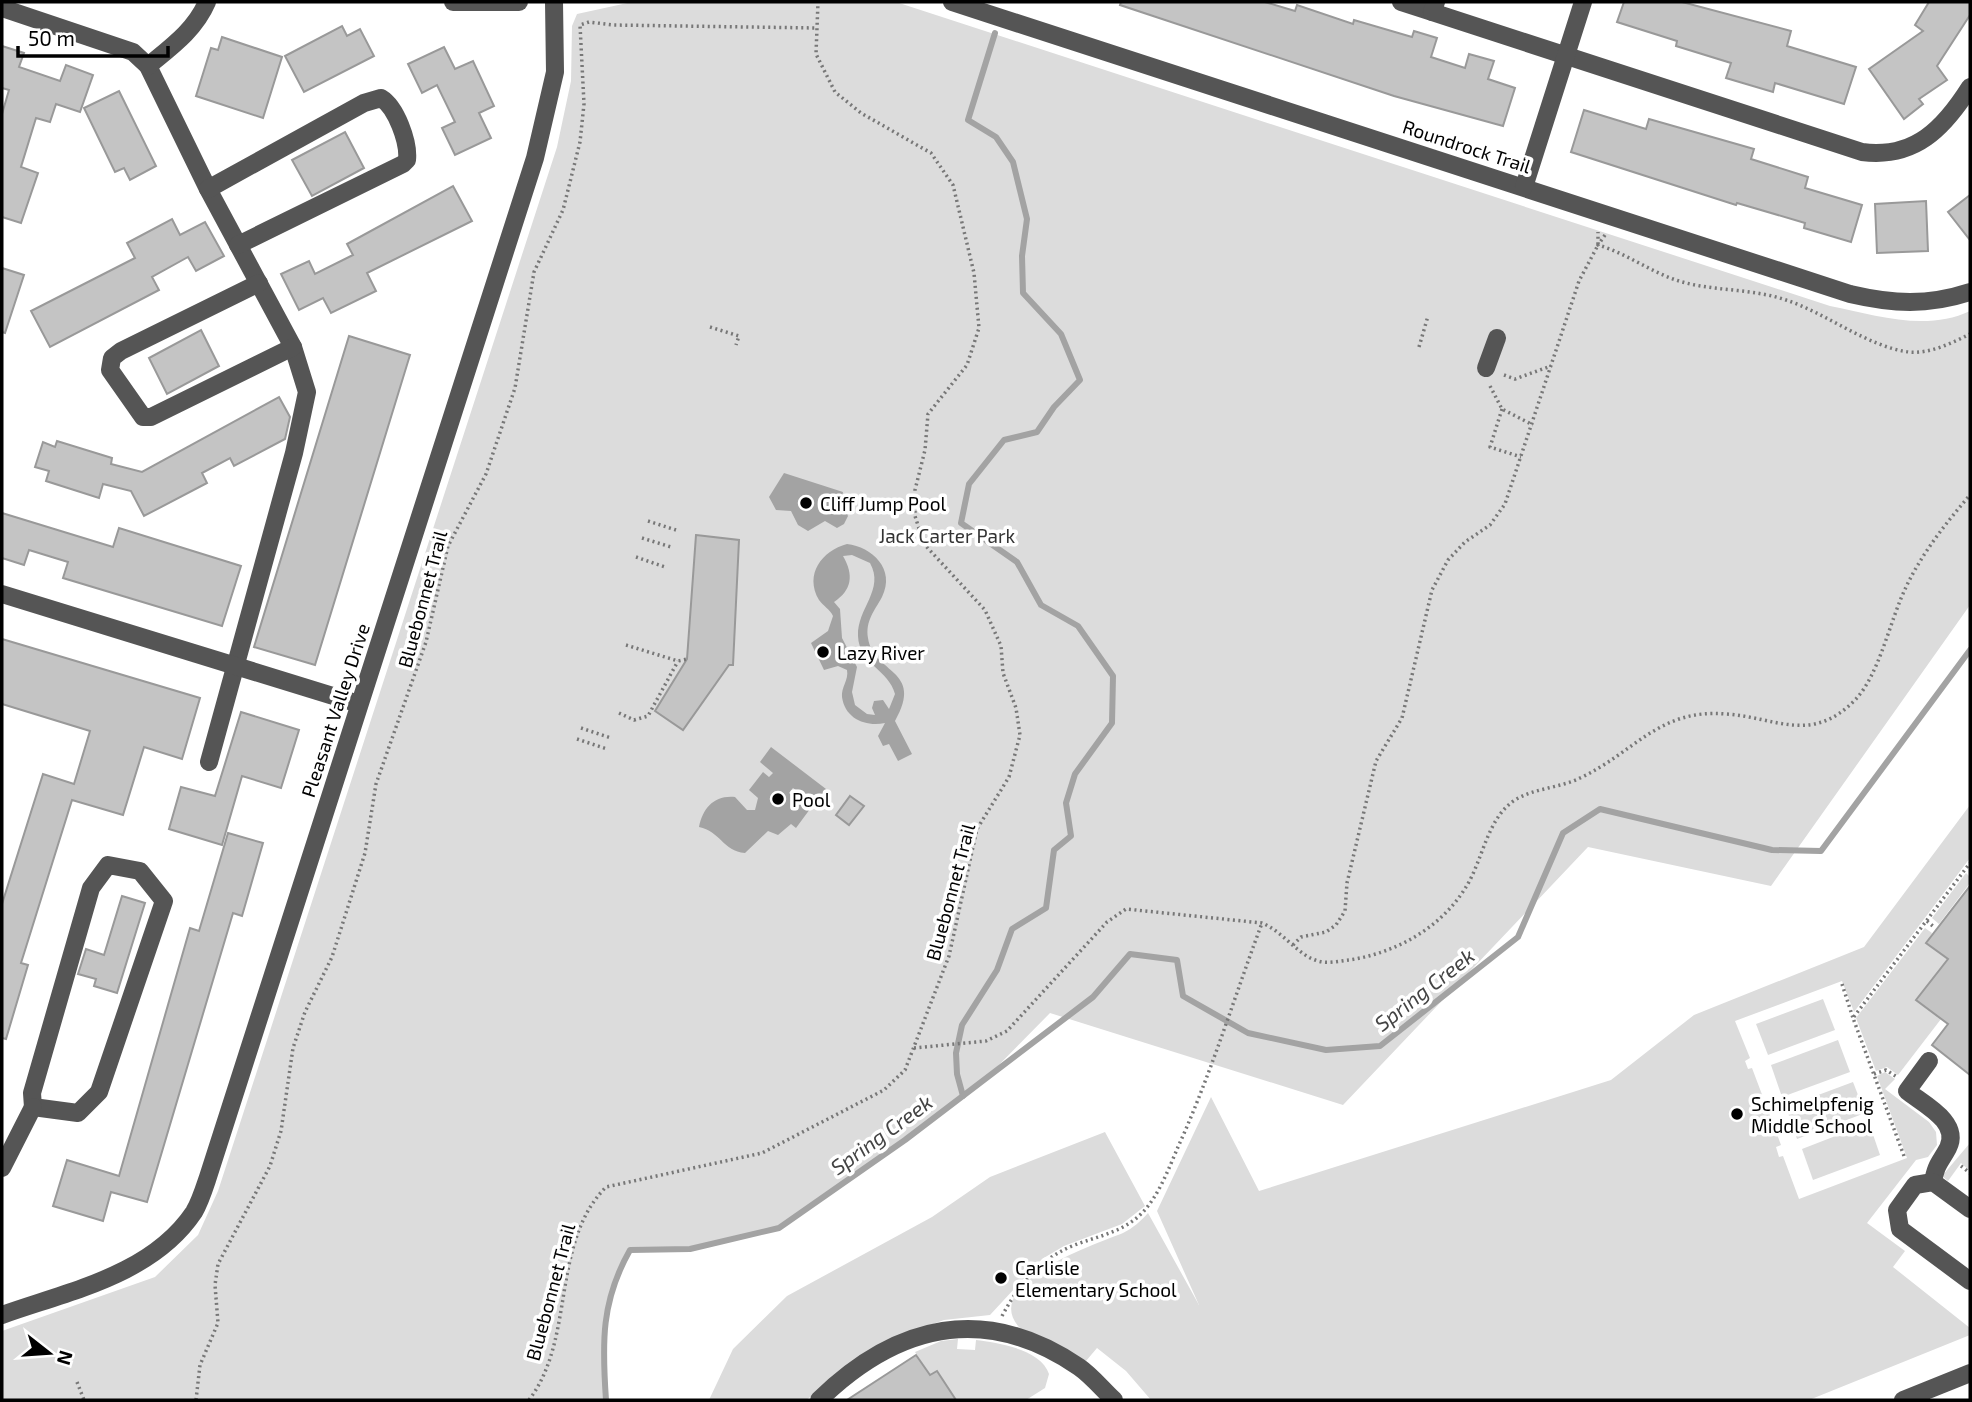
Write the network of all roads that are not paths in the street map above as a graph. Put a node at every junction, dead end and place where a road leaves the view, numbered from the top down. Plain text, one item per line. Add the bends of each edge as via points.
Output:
1 (207, 2) edge
2 (453, 2) edge
3 (519, 2) edge
4 (554, 2) edge
5 (953, 2) edge
6 (1401, 2) edge
7 (1583, 2) edge
8 (1434, 7) edge
9 (2, 8) edge
10 (1568, 57) junction
11 (148, 66) junction
12 (1970, 87) edge
13 (1524, 187) junction
14 (208, 189) junction
15 (237, 245) junction
16 (259, 283) junction
17 (1970, 292) edge
18 (1497, 338) dead end
19 (293, 347) junction
20 (1486, 368) road end
21 (2, 594) edge
22 (236, 667) junction
23 (359, 704) junction
24 (209, 762) dead end
25 (1930, 1061) dead end
26 (33, 1107) junction
27 (2, 1168) edge
28 (1933, 1182) junction
29 (1970, 1209) edge
30 (1970, 1281) edge
31 (2, 1315) edge
32 (1970, 1373) edge
33 (819, 1400) edge
34 (1114, 1400) edge
35 (1903, 1400) edge

1 - 11 street via 183,37
2 - 3 street
4 - 23 street, Pleasant Valley Drive via 555,72 536,158
5 - 13 street, Roundrock Trail
6 - 8 street
7 - 10 street
8 - 10 street
9 - 11 street via 133,52
10 - 12 street via 1873,153 1906,149 1925,140 1952,115
10 - 13 street
11 - 14 street
13 - 17 street, Roundrock Trail via 1891,304 1920,304
14 - 15 street
14 - 15 street via 364,103 380,98 388,103 408,149 407,160
15 - 16 street
16 - 19 street
16 - 19 street via 121,351 112,358 110,370 143,417 151,417
18 - 20 street
19 - 22 street via 307,392 305,410
21 - 22 street
22 - 23 street
22 - 24 street
23 - 31 street, Pleasant Valley Drive via 195,1210 155,1255
25 - 28 street via 1907,1091 1947,1122 1951,1132 1949,1146 1936,1163
26 - 26 street via 78,1113 99,1092 164,901 140,871 108,865 91,888 32,1093
26 - 27 street
28 - 29 street
28 - 30 street via 1915,1185 1897,1210 1900,1230
32 - 35 street
33 - 34 street via 884,1351 918,1334 957,1327 996,1331 1035,1344 1080,1367

